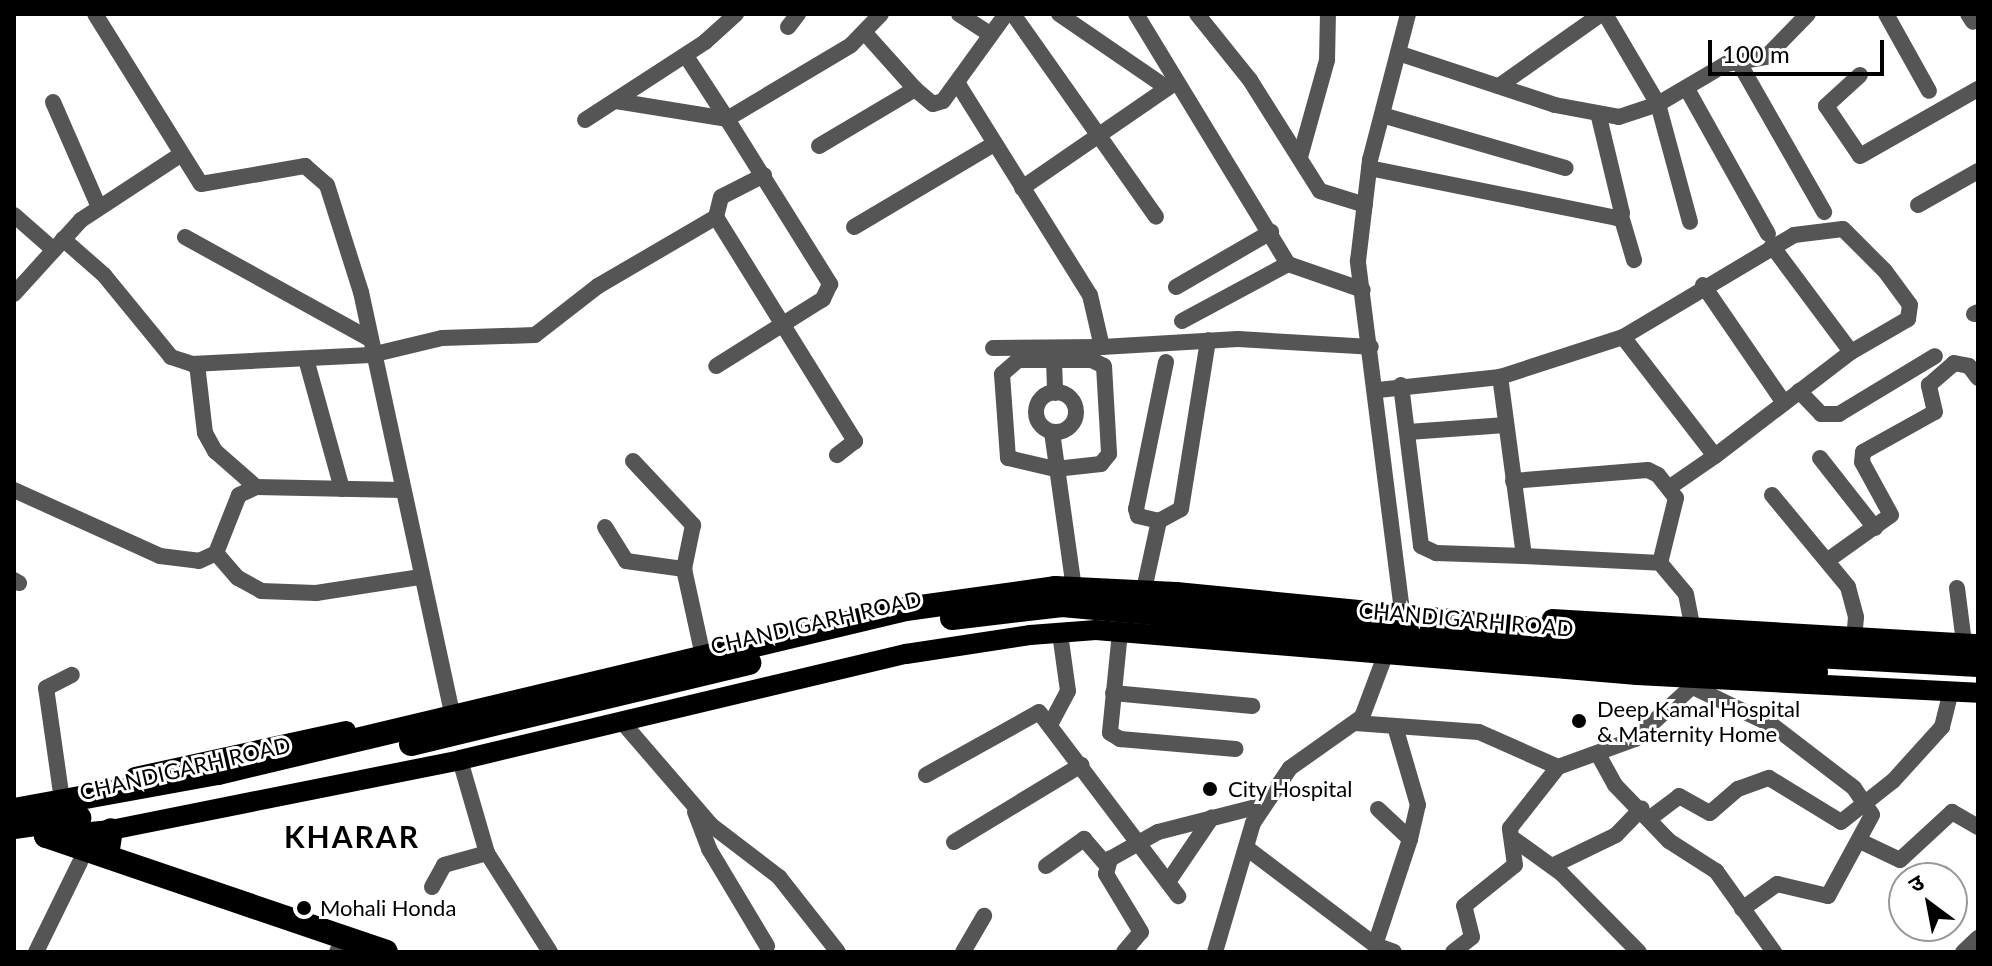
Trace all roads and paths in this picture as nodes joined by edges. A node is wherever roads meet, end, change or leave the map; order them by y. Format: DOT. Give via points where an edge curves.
graph roads {
  1 [pos="95,14"];
  2 [pos="736,14"];
  3 [pos="881,14"];
  4 [pos="959,14"];
  5 [pos="1006,14"];
  6 [pos="1013,14"];
  7 [pos="1059,14"];
  8 [pos="1136,14"];
  9 [pos="1197,14"];
  10 [pos="1328,14"];
  11 [pos="1408,14"];
  12 [pos="1808,14"];
  13 [pos="1886,14"];
  14 [pos="1607,15"];
  15 [pos="865,33"];
  16 [pos="991,35"];
  17 [pos="1398,53"];
  18 [pos="686,56"];
  19 [pos="1738,61"];
  20 [pos="1860,75"];
  21 [pos="958,84"];
  22 [pos="1171,86"];
  23 [pos="1499,86"];
  24 [pos="915,89"];
  25 [pos="1687,89"];
  26 [pos="1978,89"];
  27 [pos="1929,91"];
  28 [pos="616,101"];
  29 [pos="53,102"];
  30 [pos="1658,104"];
  31 [pos="1382,115"];
  32 [pos="1599,117"];
  33 [pos="727,119"];
  34 [pos="585,120"];
  35 [pos="1097,137"];
  36 [pos="994,144"];
  37 [pos="819,146"];
  38 [pos="180,155"];
  39 [pos="1300,157"];
  40 [pos="1369,168"];
  41 [pos="1566,168"];
  42 [pos="1978,171"];
  43 [pos="764,175"];
  44 [pos="1022,188"];
  45 [pos="98,205"];
  46 [pos="1365,205"];
  47 [pos="1918,205"];
  48 [pos="1824,212"];
  49 [pos="14,215"];
  50 [pos="1621,216"];
  51 [pos="716,217"];
  52 [pos="1156,217"];
  53 [pos="1690,222"];
  54 [pos="854,227"];
  55 [pos="1271,232"];
  56 [pos="185,237"];
  57 [pos="1770,240"];
  58 [pos="58,244"];
  59 [pos="1634,260"];
  60 [pos="1288,264"];
  61 [pos="1703,285"];
  62 [pos="1176,287"];
  63 [pos="1363,290"];
  64 [pos="14,294"];
  65 [pos="1182,321"];
  66 [pos="783,325"];
  67 [pos="1623,337"];
  68 [pos="1208,340"];
  69 [pos="369,347"];
  70 [pos="1102,347"];
  71 [pos="1371,347"];
  72 [pos="993,348"];
  73 [pos="1851,352"];
  74 [pos="1935,356"];
  75 [pos="306,359"];
  76 [pos="1054,360"];
  77 [pos="1166,362"];
  78 [pos="197,364"];
  79 [pos="716,366"];
  80 [pos="1500,377"];
  81 [pos="1978,378"];
  82 [pos="1401,385"];
  83 [pos="1378,390"];
  84 [pos="1799,391"];
  85 [pos="1055,393"];
  86 [pos="1784,403"];
  87 [pos="1506,425"];
  88 [pos="1052,432"];
  89 [pos="1408,432"];
  90 [pos="837,455"];
  91 [pos="1715,456"];
  92 [pos="1820,458"];
  93 [pos="633,461"];
  94 [pos="1055,469"];
  95 [pos="1513,481"];
  96 [pos="256,487"];
  97 [pos="1670,487"];
  98 [pos="342,489"];
  99 [pos="14,490"];
  100 [pos="401,490"];
  101 [pos="1772,495"];
  102 [pos="1159,521"];
  103 [pos="605,527"];
  104 [pos="1875,528"];
  105 [pos="216,553"];
  106 [pos="1524,556"];
  107 [pos="1828,560"];
  108 [pos="1660,563"];
  109 [pos="684,569"];
  110 [pos="421,577"];
  111 [pos="1073,582"];
  112 [pos="1145,585"];
  113 [pos="1957,588"];
  114 [pos="1402,608"];
  115 [pos="1693,630"];
  116 [pos="1120,632"];
  117 [pos="1060,633"];
  118 [pos="1854,638"];
  119 [pos="1971,644"];
  120 [pos="701,647"];
  121 [pos="1385,654"];
  122 [pos="1978,665"];
  123 [pos="612,668"];
  124 [pos="72,675"];
  125 [pos="1978,681"];
  126 [pos="1697,683"];
  127 [pos="1951,692"];
  128 [pos="1113,693"];
  129 [pos="1978,693"];
  130 [pos="1252,706"];
  131 [pos="451,707"];
  132 [pos="623,723"];
  133 [pos="1051,723"];
  134 [pos="1355,723"];
  135 [pos="1396,730"];
  136 [pos="1236,749"];
  137 [pos="1599,756"];
  138 [pos="460,760"];
  139 [pos="1081,765"];
  140 [pos="1558,767"];
  141 [pos="926,775"];
  142 [pos="61,793"];
  143 [pos="20,799"];
  144 [pos="1866,804"];
  145 [pos="1263,805"];
  146 [pos="693,807"];
  147 [pos="1378,809"];
  148 [pos="1646,814"];
  149 [pos="1212,817"];
  150 [pos="1978,827"];
  151 [pos="111,830"];
  152 [pos="1508,833"];
  153 [pos="21,836"];
  154 [pos="1410,839"];
  155 [pos="1139,840"];
  156 [pos="954,842"];
  157 [pos="1862,842"];
  158 [pos="1248,849"];
  159 [pos="487,853"];
  160 [pos="107,855"];
  161 [pos="80,862"];
  162 [pos="1106,864"];
  163 [pos="1046,866"];
  164 [pos="1552,866"];
  165 [pos="432,887"];
  166 [pos="1742,909"];
  167 [pos="984,916"];
  168 [pos="1978,938"];
  169 [pos="767,946"];
  170 [pos="1368,946"];
  171 [pos="1474,946"];
  172 [pos="340,951"];
  173 [pos="965,951"];
  174 [pos="36,952"];
  175 [pos="386,952"];
  176 [pos="550,952"];
  177 [pos="838,952"];
  178 [pos="1124,952"];
  179 [pos="1215,952"];
  180 [pos="1394,952"];
  181 [pos="1453,952"];
  182 [pos="1639,952"];
  183 [pos="1774,952"];
  184 [pos="1963,952"];
  1 -- 38 [label="street"];
  2 -- 18 [label="street"];
  3 -- 15 [label="street"];
  4 -- 16 [label="street"];
  5 -- 16 [label="street"];
  6 -- 35 [label="street"];
  7 -- 22 [label="street"];
  8 -- 22 [label="street"];
  9 -- 39 [label="street"];
  10 -- 39 [label="street" via="1327,60"];
  11 -- 17 [label="street"];
  12 -- 19 [label="street" via="1766,57"];
  13 -- 27 [label="street"];
  14 -- 23 [label="street"];
  14 -- 30 [label="street"];
  15 -- 24 [label="street"];
  15 -- 33 [label="street"];
  16 -- 21 [label="street"];
  17 -- 23 [label="street"];
  17 -- 31 [label="street"];
  18 -- 28 [label="street"];
  18 -- 33 [label="street"];
  19 -- 25 [label="street"];
  19 -- 48 [label="street"];
  20 -- 26 [label="street" via="1826,106 1860,156"];
  21 -- 24 [label="street" via="938,105"];
  21 -- 36 [label="street"];
  22 -- 35 [label="street"];
  22 -- 55 [label="street"];
  23 -- 32 [label="street"];
  24 -- 37 [label="street"];
  25 -- 30 [label="street"];
  25 -- 57 [label="street"];
  28 -- 33 [label="street"];
  28 -- 34 [label="street"];
  29 -- 45 [label="street"];
  30 -- 32 [label="street"];
  30 -- 53 [label="street"];
  31 -- 40 [label="street"];
  31 -- 41 [label="street"];
  32 -- 50 [label="street"];
  33 -- 43 [label="street"];
  35 -- 44 [label="street"];
  35 -- 52 [label="street"];
  36 -- 44 [label="street"];
  36 -- 54 [label="street"];
  38 -- 45 [label="street"];
  38 -- 69 [label="street" via="201,184 292,166 317,171 361,292"];
  39 -- 46 [label="street" via="1325,195"];
  40 -- 46 [label="street"];
  40 -- 50 [label="street" via="1563,212"];
  42 -- 47 [label="street"];
  43 -- 51 [label="street" via="721,197"];
  43 -- 66 [label="street" via="831,288"];
  44 -- 70 [label="street" via="1090,295"];
  45 -- 58 [label="street"];
  46 -- 63 [label="street" via="1358,261"];
  49 -- 58 [label="street"];
  50 -- 59 [label="street"];
  51 -- 66 [label="street"];
  51 -- 69 [label="street" via="641,258 535,335"];
  55 -- 60 [label="street"];
  55 -- 62 [label="street"];
  56 -- 69 [label="street"];
  57 -- 61 [label="street"];
  57 -- 73 [label="street"];
  57 -- 73 [label="street" via="1843,229 1885,271 1912,313"];
  58 -- 64 [label="street"];
  58 -- 78 [label="street" via="104,275 171,357"];
  60 -- 63 [label="street"];
  60 -- 65 [label="street"];
  61 -- 67 [label="street"];
  61 -- 86 [label="street"];
  63 -- 71 [label="street"];
  66 -- 79 [label="street"];
  66 -- 90 [label="street" via="855,441"];
  67 -- 80 [label="street"];
  67 -- 91 [label="street"];
  68 -- 70 [label="street"];
  68 -- 71 [label="street"];
  68 -- 102 [label="street" via="1181,509"];
  69 -- 75 [label="street"];
  69 -- 100 [label="street"];
  70 -- 72 [label="street"];
  71 -- 83 [label="street"];
  73 -- 84 [label="street"];
  74 -- 84 [label="street" via="1839,414 1821,414"];
  75 -- 78 [label="street"];
  75 -- 98 [label="street"];
  76 -- 85 [label="street"];
  76 -- 94 [label="street" via="1018,360 1002,374 1003,452 1020,464"];
  76 -- 94 [label="street" via="1092,360 1108,371 1109,447 1101,464"];
  77 -- 102 [label="street" via="1136,509 1138,516"];
  78 -- 96 [label="street" via="205,433 215,451"];
  80 -- 82 [label="street"];
  80 -- 87 [label="street"];
  81 -- 104 [label="street" via="1969,366 1954,363 1929,385 1935,412 1863,452 1862,462 1890,510"];
  82 -- 83 [label="street"];
  82 -- 89 [label="street"];
  83 -- 114 [label="street"];
  84 -- 86 [label="street"];
  85 -- 88 [label="street" via="1042,399 1037,410 1040,423"];
  85 -- 88 [label="street" via="1071,398 1076,416 1069,428"];
  86 -- 91 [label="street"];
  87 -- 89 [label="street"];
  87 -- 95 [label="street"];
  88 -- 94 [label="street"];
  89 -- 106 [label="street" via="1418,536 1427,552"];
  91 -- 97 [label="street"];
  92 -- 104 [label="street"];
  93 -- 109 [label="street" via="693,525"];
  94 -- 111 [label="street"];
  95 -- 97 [label="street" via="1648,470"];
  95 -- 106 [label="street"];
  96 -- 98 [label="street"];
  96 -- 105 [label="street" via="239,495"];
  97 -- 108 [label="street" via="1676,498 1672,530"];
  98 -- 100 [label="street"];
  99 -- 105 [label="street" via="160,556 199,561"];
  100 -- 110 [label="street"];
  101 -- 107 [label="street"];
  102 -- 112 [label="street"];
  103 -- 109 [label="street" via="626,561"];
  104 -- 107 [label="street"];
  105 -- 110 [label="street" via="238,578 261,591 316,593"];
  106 -- 108 [label="street"];
  107 -- 118 [label="street" via="1848,587 1856,617"];
  108 -- 115 [label="street" via="1686,594"];
  109 -- 120 [label="street"];
  110 -- 131 [label="street"];
  111 -- 112 [label="main road"];
  111 -- 120 [label="main road" via="1019,582 886,605"];
  112 -- 114 [label="main road"];
  113 -- 119 [label="street"];
  114 -- 115 [label="main road"];
  114 -- 121 [label="street"];
  115 -- 118 [label="main road"];
  116 -- 117 [label="main road"];
  116 -- 121 [label="main road"];
  116 -- 128 [label="street"];
  117 -- 132 [label="main road" via="906,654"];
  117 -- 133 [label="street" via="1068,691"];
  118 -- 119 [label="main road"];
  120 -- 123 [label="main road"];
  121 -- 126 [label="main road"];
  121 -- 134 [label="street" via="1369,705"];
  122 -- 143 [label="highway" via="1798,655 1176,594 1055,588 906,609 218,773"];
  123 -- 131 [label="main road"];
  123 -- 132 [label="main road"];
  124 -- 142 [label="street" via="46,688"];
  125 -- 153 [label="highway, CHANDIGARH ROAD" via="1696,665 1062,605 901,624 597,702"];
  126 -- 127 [label="main road"];
  126 -- 137 [label="street" via="1635,739"];
  126 -- 144 [label="street" via="1772,725"];
  127 -- 129 [label="main road"];
  127 -- 144 [label="street" via="1942,727"];
  128 -- 130 [label="street"];
  128 -- 136 [label="street" via="1109,727 1120,739"];
  131 -- 142 [label="main road"];
  132 -- 138 [label="main road"];
  132 -- 146 [label="street"];
  133 -- 139 [label="street"];
  133 -- 141 [label="street" via="1033,713"];
  134 -- 135 [label="street"];
  134 -- 145 [label="street" via="1303,756"];
  135 -- 140 [label="street" via="1479,732"];
  135 -- 154 [label="street" via="1418,805"];
  137 -- 140 [label="street"];
  137 -- 148 [label="street" via="1615,785"];
  138 -- 151 [label="main road"];
  138 -- 159 [label="street"];
  139 -- 155 [label="street"];
  139 -- 156 [label="street"];
  140 -- 152 [label="street"];
  142 -- 143 [label="highway"];
  143 -- 153 [label="highway"];
  144 -- 148 [label="street" via="1841,822 1769,778 1738,789 1710,813 1679,796"];
  144 -- 157 [label="street" via="1872,815"];
  145 -- 149 [label="street"];
  145 -- 158 [label="street"];
  146 -- 169 [label="street" via="709,849"];
  146 -- 177 [label="street" via="773,871"];
  147 -- 154 [label="street"];
  148 -- 164 [label="street"];
  148 -- 166 [label="street" via="1669,841 1716,871"];
  149 -- 155 [label="street"];
  149 -- 155 [label="street" via="1173,889"];
  150 -- 157 [label="street" via="1952,812 1900,860"];
  151 -- 153 [label="main road"];
  151 -- 160 [label="highway"];
  152 -- 164 [label="street" via="1537,861"];
  152 -- 171 [label="street" via="1517,861 1464,906"];
  153 -- 160 [label="highway"];
  153 -- 161 [label="highway"];
  154 -- 170 [label="street"];
  155 -- 162 [label="street"];
  157 -- 166 [label="street" via="1828,896 1777,884"];
  158 -- 170 [label="street"];
  158 -- 179 [label="street"];
  159 -- 165 [label="street" via="444,865"];
  159 -- 176 [label="street"];
  160 -- 175 [label="highway"];
  161 -- 172 [label="highway"];
  161 -- 174 [label="street"];
  162 -- 163 [label="street" via="1084,839"];
  162 -- 178 [label="street" via="1108,878 1141,932"];
  164 -- 182 [label="street"];
  166 -- 183 [label="street"];
  167 -- 173 [label="street"];
  168 -- 184 [label="street"];
  170 -- 180 [label="street"];
  171 -- 181 [label="street"];
}
